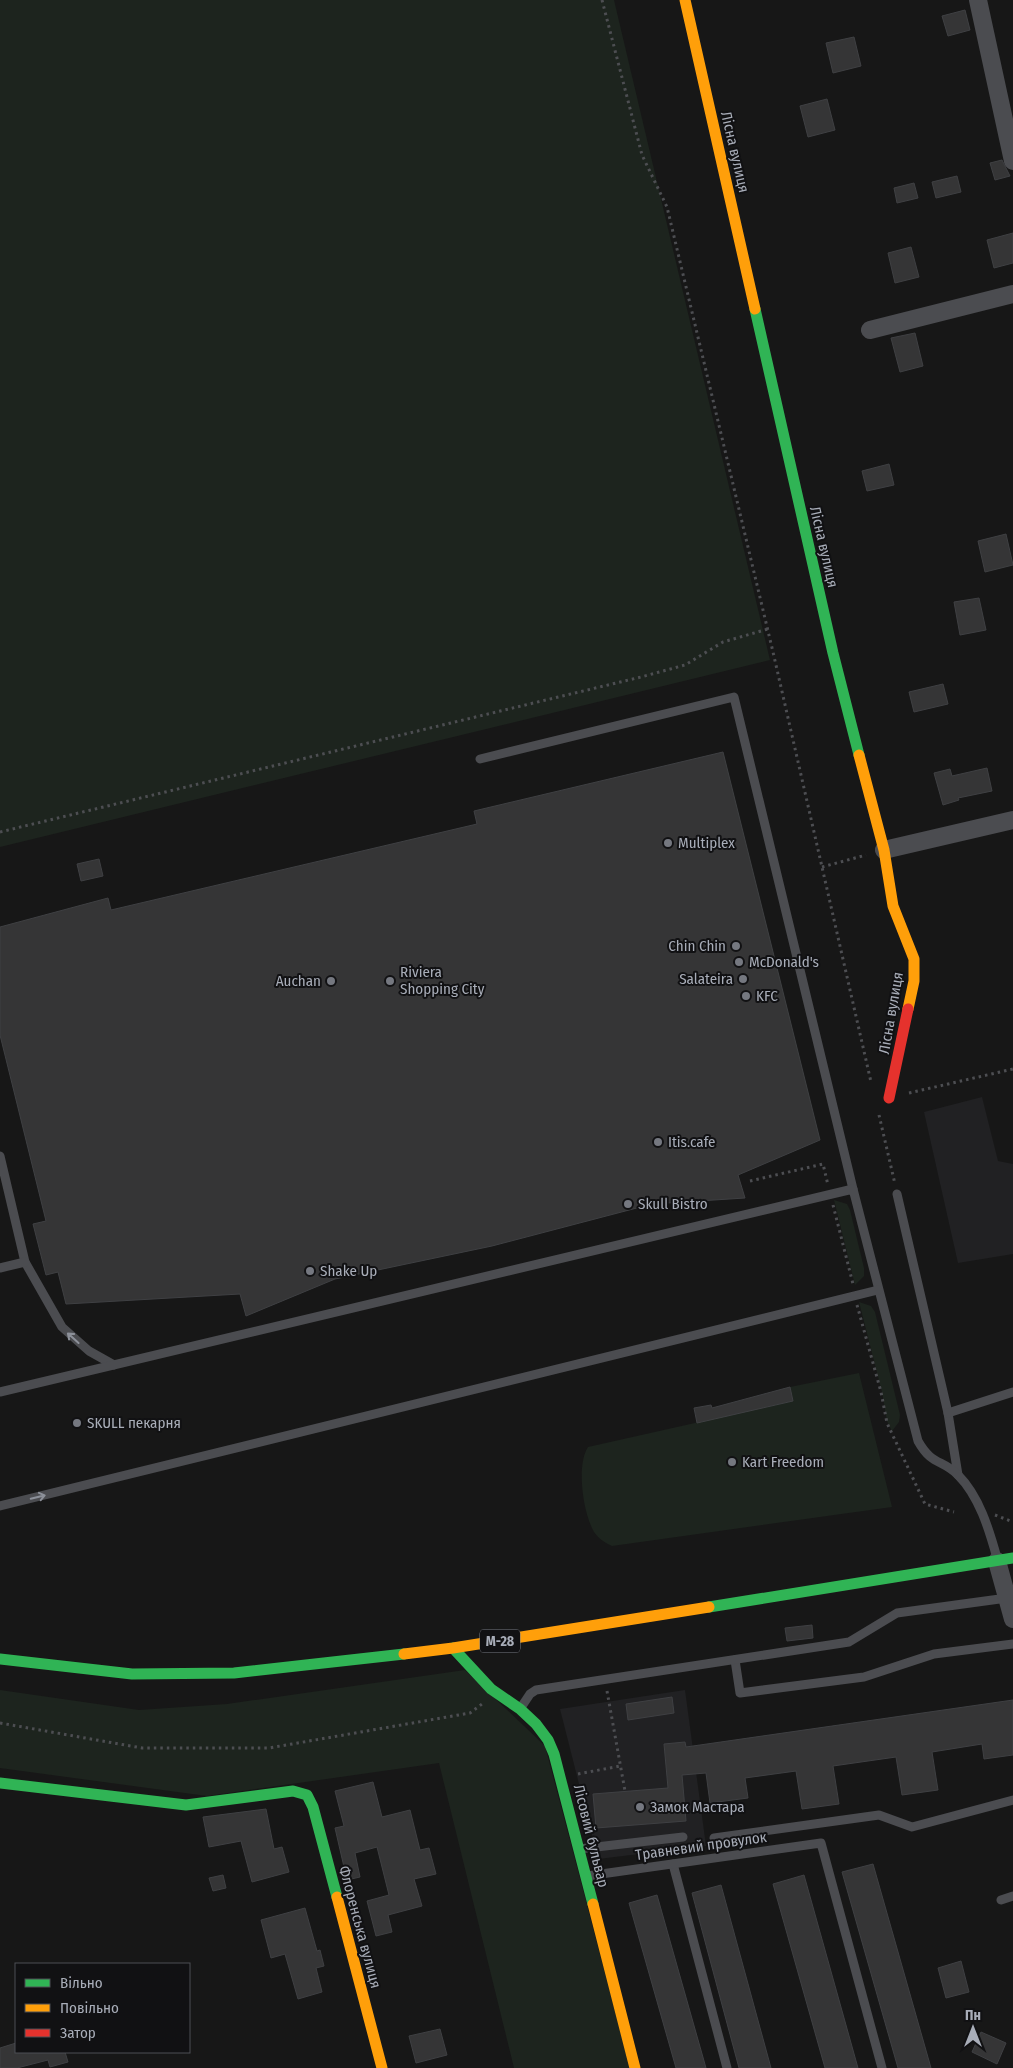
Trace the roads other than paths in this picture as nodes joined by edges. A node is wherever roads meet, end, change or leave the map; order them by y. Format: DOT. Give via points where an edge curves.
graph roads {
  1 [pos="685,0"];
  2 [pos="978,0"];
  3 [pos="1013,161"];
  4 [pos="1013,294"];
  5 [pos="870,330"];
  6 [pos="480,759"];
  7 [pos="1013,820"];
  8 [pos="884,850"];
  9 [pos="889,1098"];
  10 [pos="0,1156"];
  11 [pos="853,1189"];
  12 [pos="897,1194"];
  13 [pos="25,1262"];
  14 [pos="0,1268"];
  15 [pos="878,1290"];
  16 [pos="114,1365"];
  17 [pos="0,1392"];
  18 [pos="1013,1392"];
  19 [pos="948,1413"];
  20 [pos="958,1475"];
  21 [pos="0,1506"];
  22 [pos="1005,1559"];
  23 [pos="1011,1611"];
  24 [pos="1013,1644"];
  25 [pos="453,1648"];
  26 [pos="0,1659"];
  27 [pos="735,1660"];
  28 [pos="520,1709"];
  29 [pos="0,1783"];
  30 [pos="1013,1800"];
  31 [pos="683,1837"];
  32 [pos="714,1838"];
  33 [pos="578,1849"];
  34 [pos="673,1864"];
  35 [pos="585,1876"];
  36 [pos="1013,1896"];
  37 [pos="1002,1900"];
  38 [pos="382,2068"];
  39 [pos="635,2068"];
  40 [pos="727,2068"];
  41 [pos="882,2068"];
  1 -- 8 [label="main road, Лісна вулиця" via="833,653"];
  2 -- 3 [label="street"];
  4 -- 5 [label="street"];
  6 -- 11 [label="lane" via="734,697"];
  7 -- 8 [label="street"];
  8 -- 9 [label="main road, Лісна вулиця" via="893,906 914,959 906,1023"];
  10 -- 13 [label="lane"];
  11 -- 15 [label="lane"];
  11 -- 16 [label="lane"];
  12 -- 19 [label="lane"];
  13 -- 14 [label="lane"];
  16 -- 13 [label="lane, one-way" via="89,1351 66,1332"];
  15 -- 20 [label="lane" via="918,1441 932,1460"];
  21 -- 15 [label="lane, one-way"];
  16 -- 17 [label="lane"];
  18 -- 19 [label="lane"];
  19 -- 20 [label="lane"];
  20 -- 22 [label="lane" via="979,1506"];
  22 -- 23 [label="street"];
  22 -- 25 [label="main road, М-28"];
  23 -- 27 [label="lane" via="897,1613 849,1642"];
  24 -- 27 [label="lane" via="934,1654 864,1676 740,1693"];
  25 -- 26 [label="main road, М-28" via="234,1673 183,1675 132,1674"];
  25 -- 28 [label="main road, Лісовий бульвар" via="491,1689"];
  27 -- 28 [label="lane" via="536,1690"];
  28 -- 33 [label="main road, Лісовий бульвар" via="548,1740 561,1776"];
  29 -- 38 [label="main road, Флоренська вулиця" via="186,1805 293,1791 308,1795"];
  30 -- 32 [label="lane" via="912,1828 879,1816"];
  31 -- 33 [label="lane"];
  33 -- 35 [label="main road, Лісовий бульвар"];
  34 -- 35 [label="lane, Травневий провулок"];
  34 -- 40 [label="lane"];
  34 -- 41 [label="lane, Травневий провулок" via="821,1843"];
  35 -- 39 [label="main road, Лісовий бульвар"];
  36 -- 37 [label="lane"];
}
